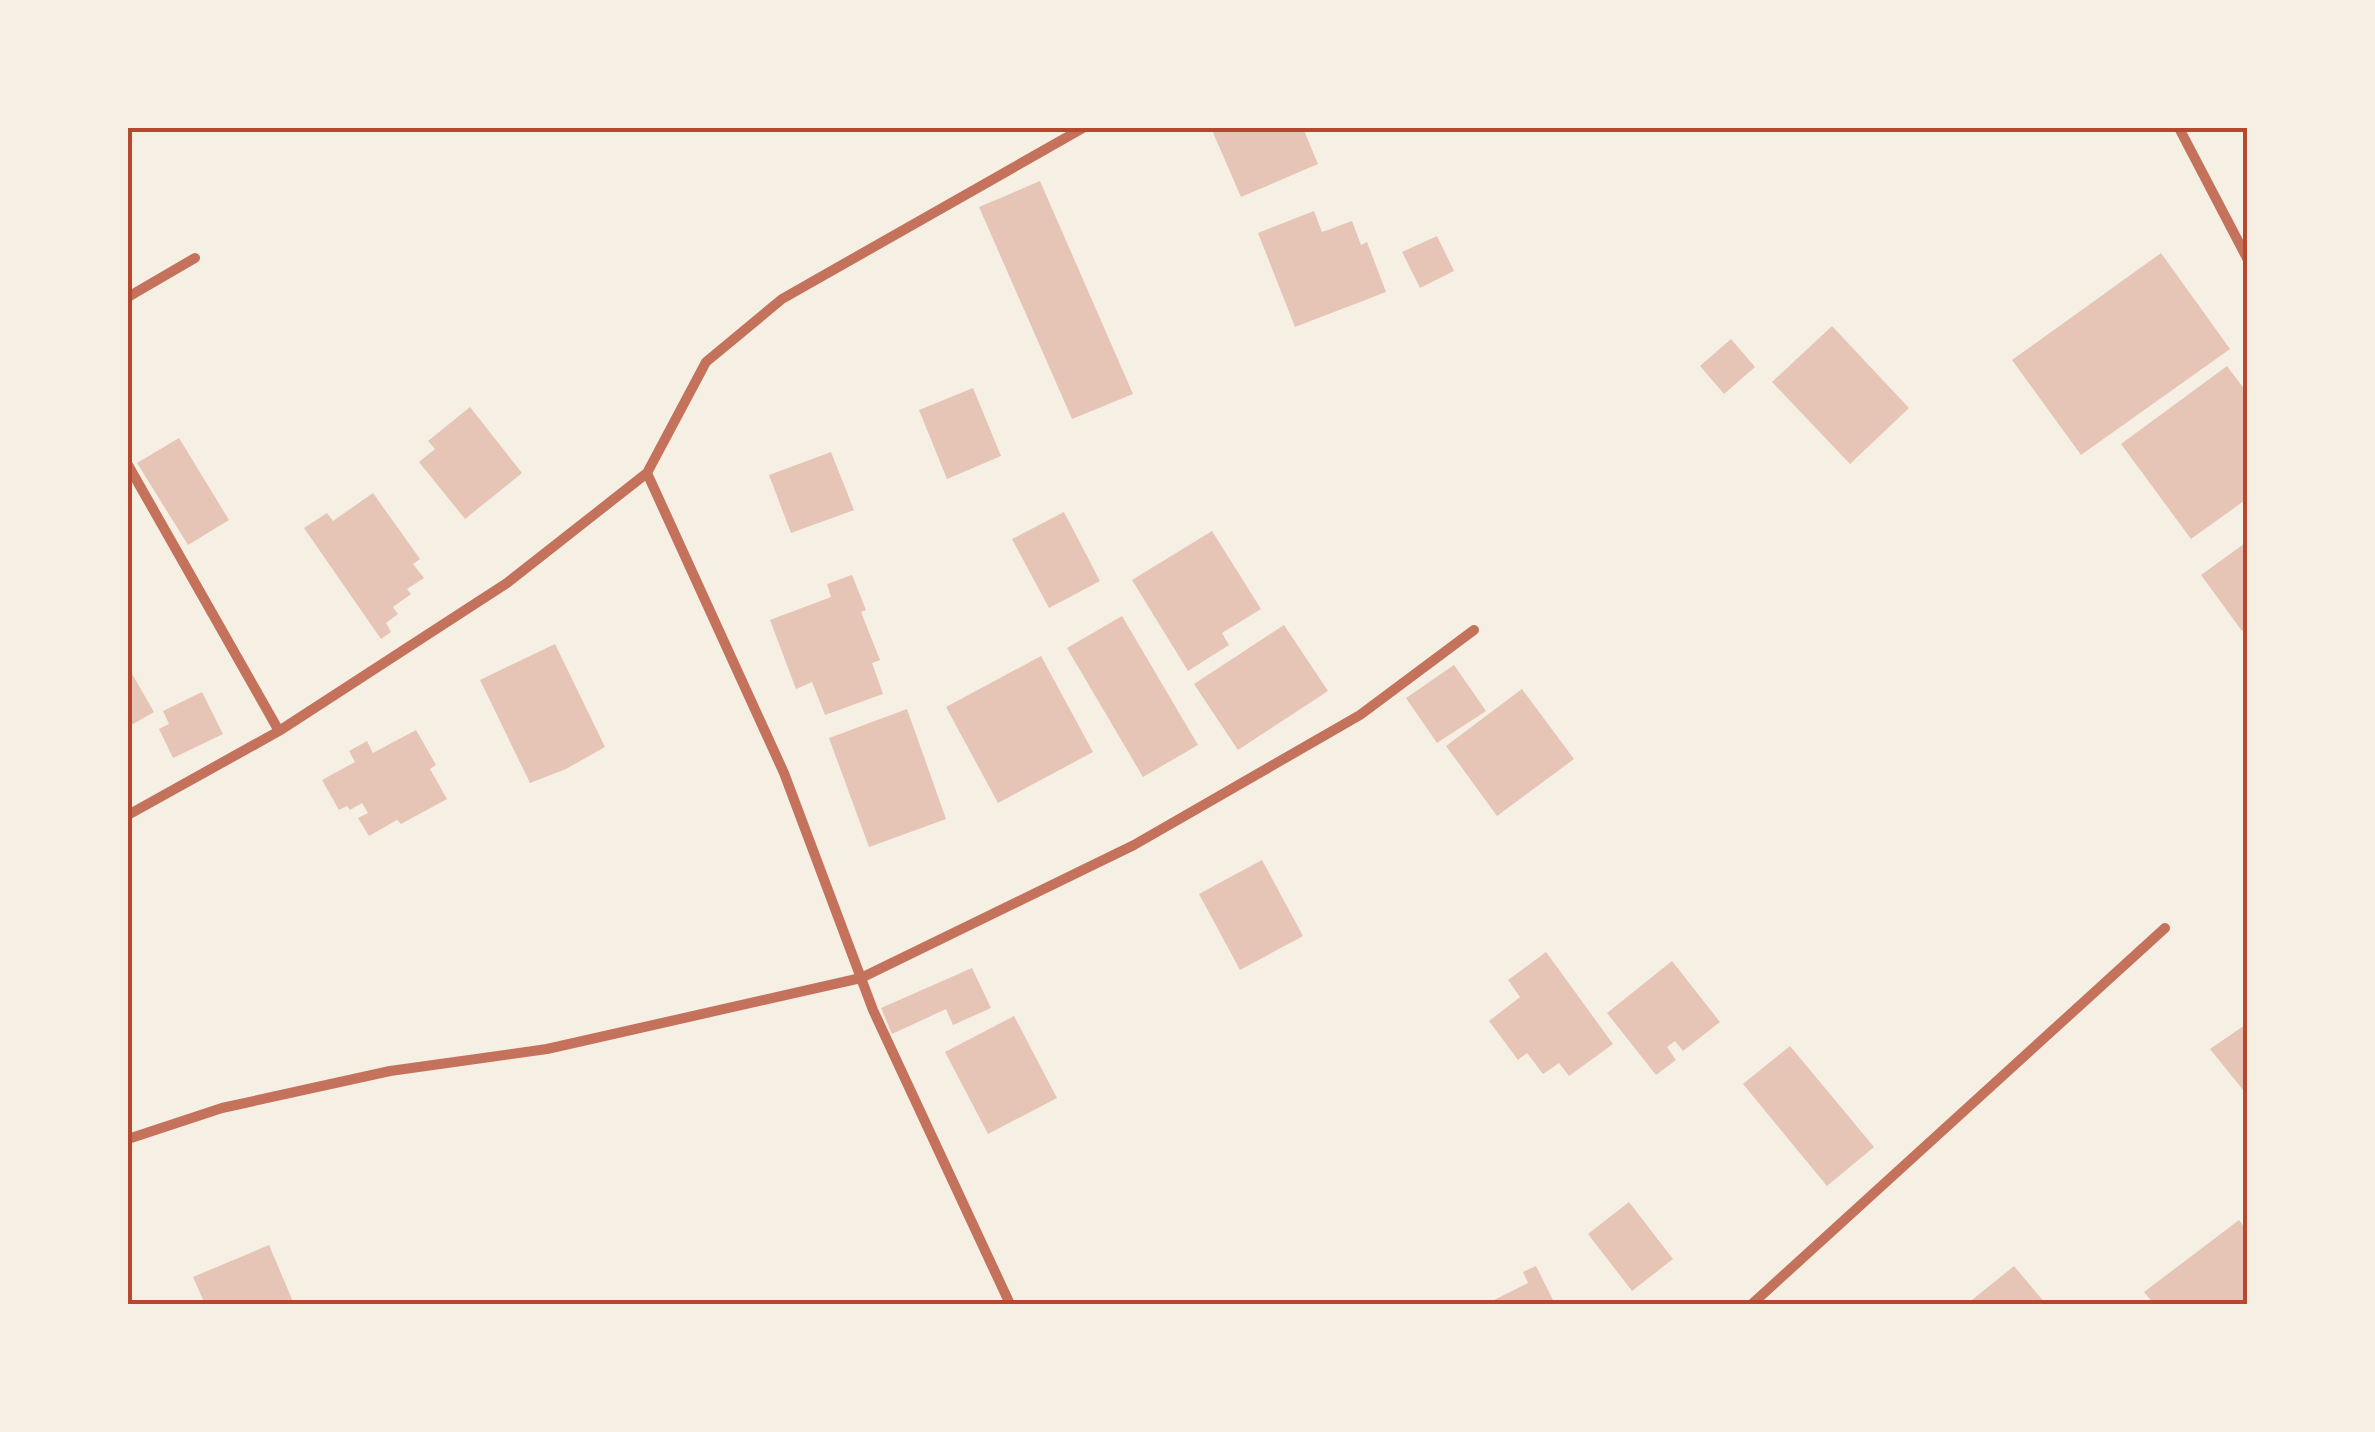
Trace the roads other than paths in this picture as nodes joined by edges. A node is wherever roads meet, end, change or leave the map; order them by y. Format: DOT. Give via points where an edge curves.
graph roads {
  1 [pos="1083,128"];
  2 [pos="2178,128"];
  3 [pos="195,258"];
  4 [pos="2248,260"];
  5 [pos="128,297"];
  6 [pos="128,465"];
  7 [pos="647,473"];
  8 [pos="1474,630"];
  9 [pos="280,731"];
  10 [pos="128,815"];
  11 [pos="2165,928"];
  12 [pos="861,978"];
  13 [pos="128,1139"];
  14 [pos="1010,1304"];
  15 [pos="1752,1304"];
  1 -- 7 [label="street" via="782,299 706,362"];
  2 -- 4 [label="street"];
  3 -- 5 [label="street"];
  6 -- 9 [label="street"];
  7 -- 9 [label="street" via="507,583"];
  7 -- 12 [label="street" via="784,773"];
  8 -- 12 [label="street" via="1360,715 1134,846"];
  9 -- 10 [label="street"];
  11 -- 15 [label="street"];
  12 -- 13 [label="street" via="547,1049 390,1070 222,1108"];
  12 -- 14 [label="street"];
}
